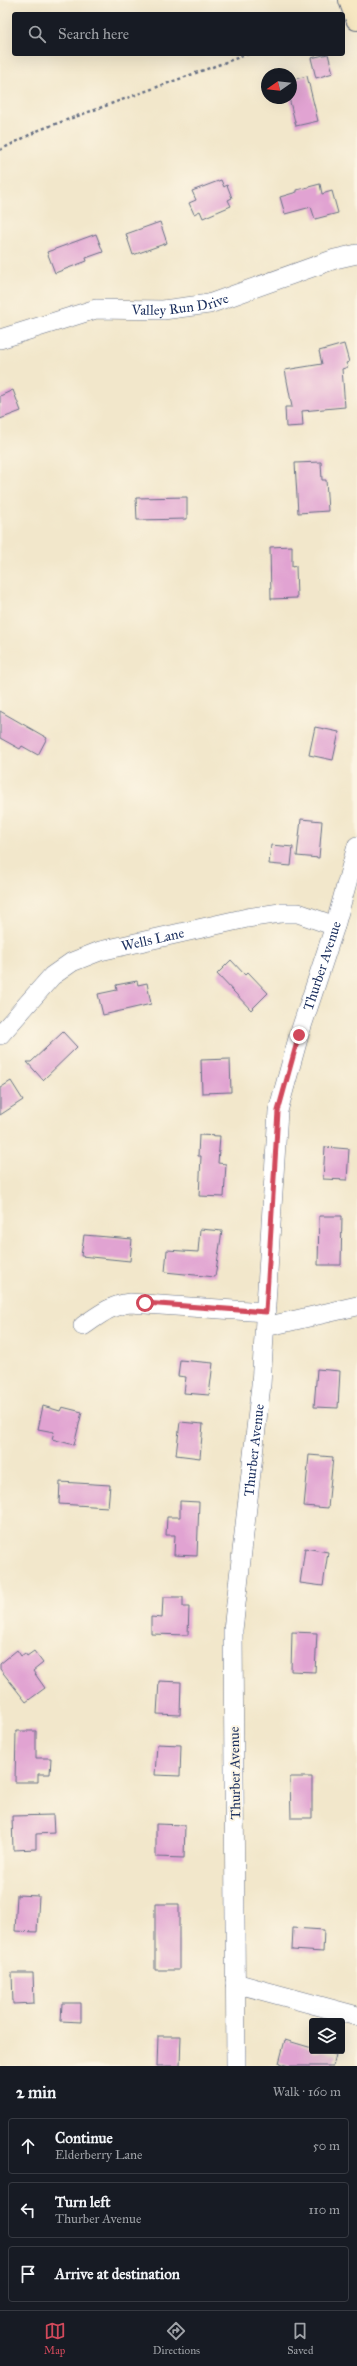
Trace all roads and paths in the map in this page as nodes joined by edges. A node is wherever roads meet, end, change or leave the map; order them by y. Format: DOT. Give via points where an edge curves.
graph roads {
  1 [pos="350,0"];
  2 [pos="357,19"];
  3 [pos="242,56"];
  4 [pos="0,150"];
  5 [pos="357,254"];
  6 [pos="0,339"];
  7 [pos="357,846"];
  8 [pos="335,926"];
  9 [pos="0,1035"];
  10 [pos="357,1306"];
  11 [pos="266,1319"];
  12 [pos="84,1326"];
  13 [pos="235,1983"];
  14 [pos="357,2016"];
  15 [pos="236,2066"];
  1 -- 2 [label="main road"];
  3 -- 4 [label="path" via="39,130"];
  5 -- 6 [label="street, Valley Run Drive" via="335,258 209,304 163,310 96,309"];
  7 -- 8 [label="street, Thurber Avenue"];
  8 -- 9 [label="street, Wells Lane" via="298,913 280,913 100,951 72,962 52,976"];
  8 -- 11 [label="street, Thurber Avenue" via="299,1035 278,1111"];
  10 -- 11 [label="street"];
  11 -- 12 [label="street" via="130,1303 118,1304 107,1309"];
  11 -- 13 [label="street, Thurber Avenue" via="233,1630"];
  13 -- 14 [label="street"];
  13 -- 15 [label="street, Thurber Avenue"];
}
